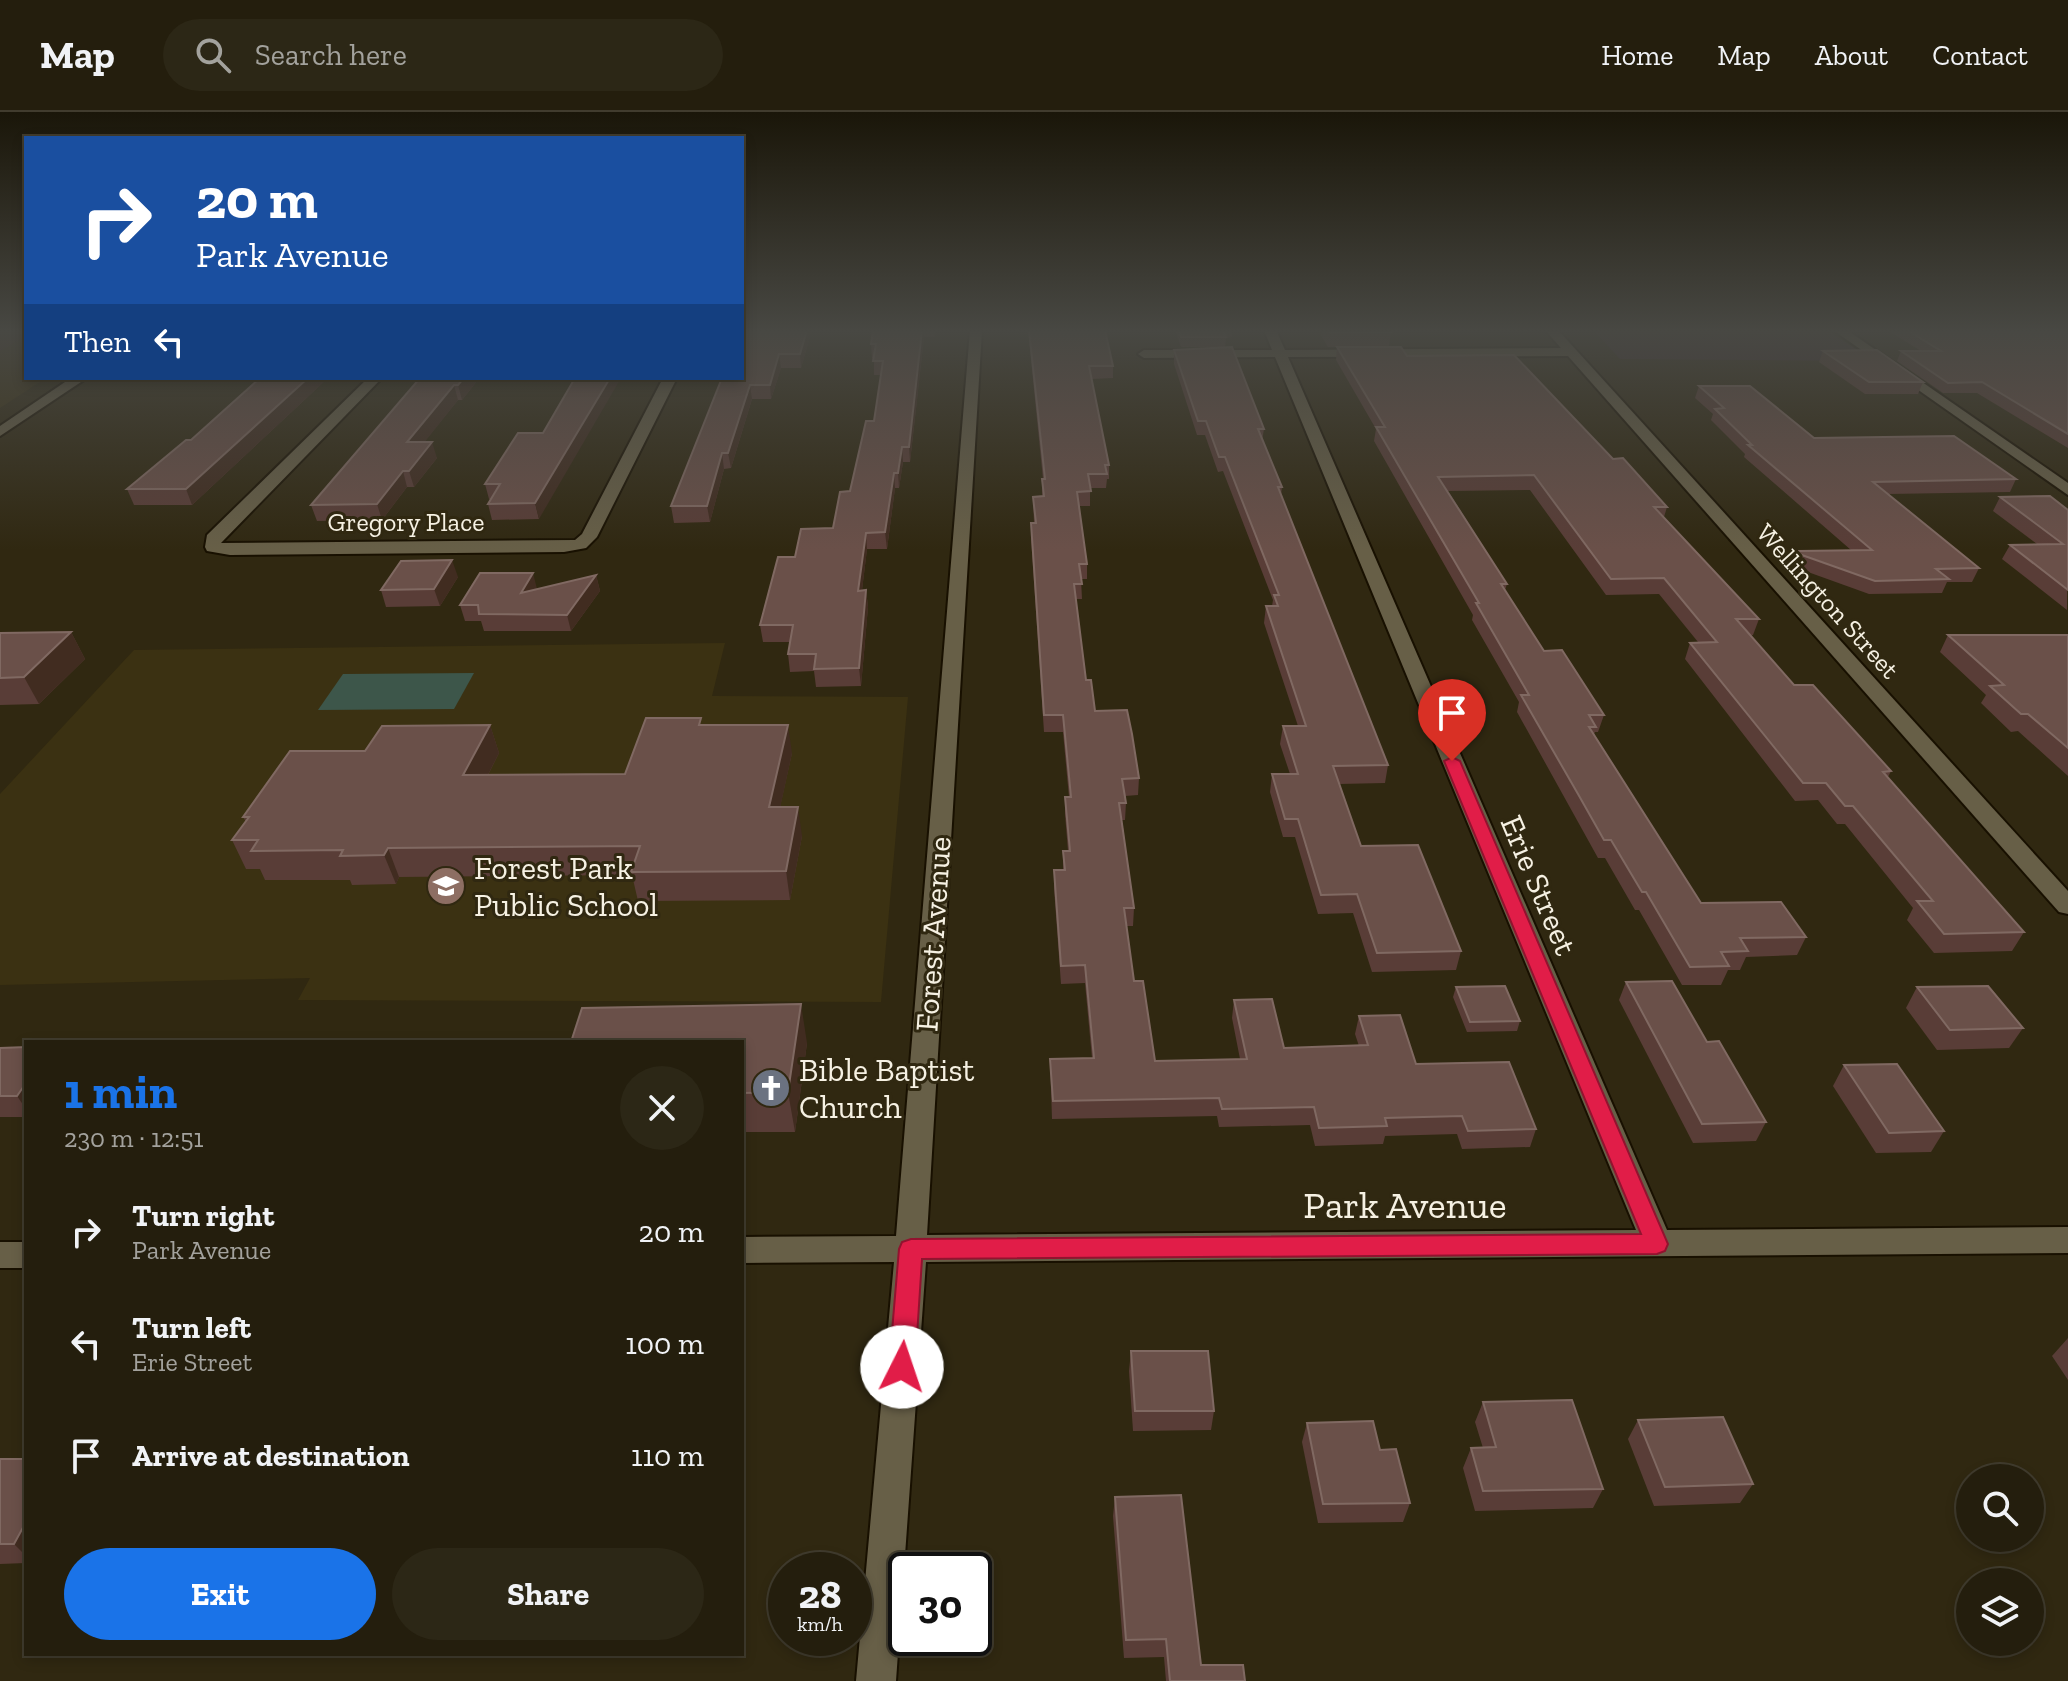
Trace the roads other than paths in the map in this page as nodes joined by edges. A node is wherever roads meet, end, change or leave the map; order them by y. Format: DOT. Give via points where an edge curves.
graph roads {
  1 [pos="43,403"];
  2 [pos="349,403"];
  3 [pos="657,403"];
  4 [pos="971,403"];
  5 [pos="1300,403"];
  6 [pos="1614,403"];
  7 [pos="1944,403"];
  8 [pos="0,432"];
  9 [pos="2068,490"];
  10 [pos="2068,906"];
  11 [pos="2068,1240"];
  12 [pos="1657,1244"];
  13 [pos="911,1249"];
  14 [pos="744,1250"];
  15 [pos="0,1255"];
  16 [pos="24,1255"];
  17 [pos="876,1681"];
  1 -- 8 [label="street"];
  2 -- 3 [label="street, Gregory Place" via="221,530 213,547 580,544 589,537"];
  4 -- 13 [label="street, Forest Avenue"];
  5 -- 12 [label="street, Erie Street"];
  6 -- 10 [label="street, Wellington Street"];
  7 -- 9 [label="street"];
  11 -- 12 [label="street, Park Avenue"];
  12 -- 13 [label="street, Park Avenue"];
  13 -- 14 [label="street, Park Avenue"];
  13 -- 17 [label="street, Forest Avenue"];
  15 -- 16 [label="street"];
}
